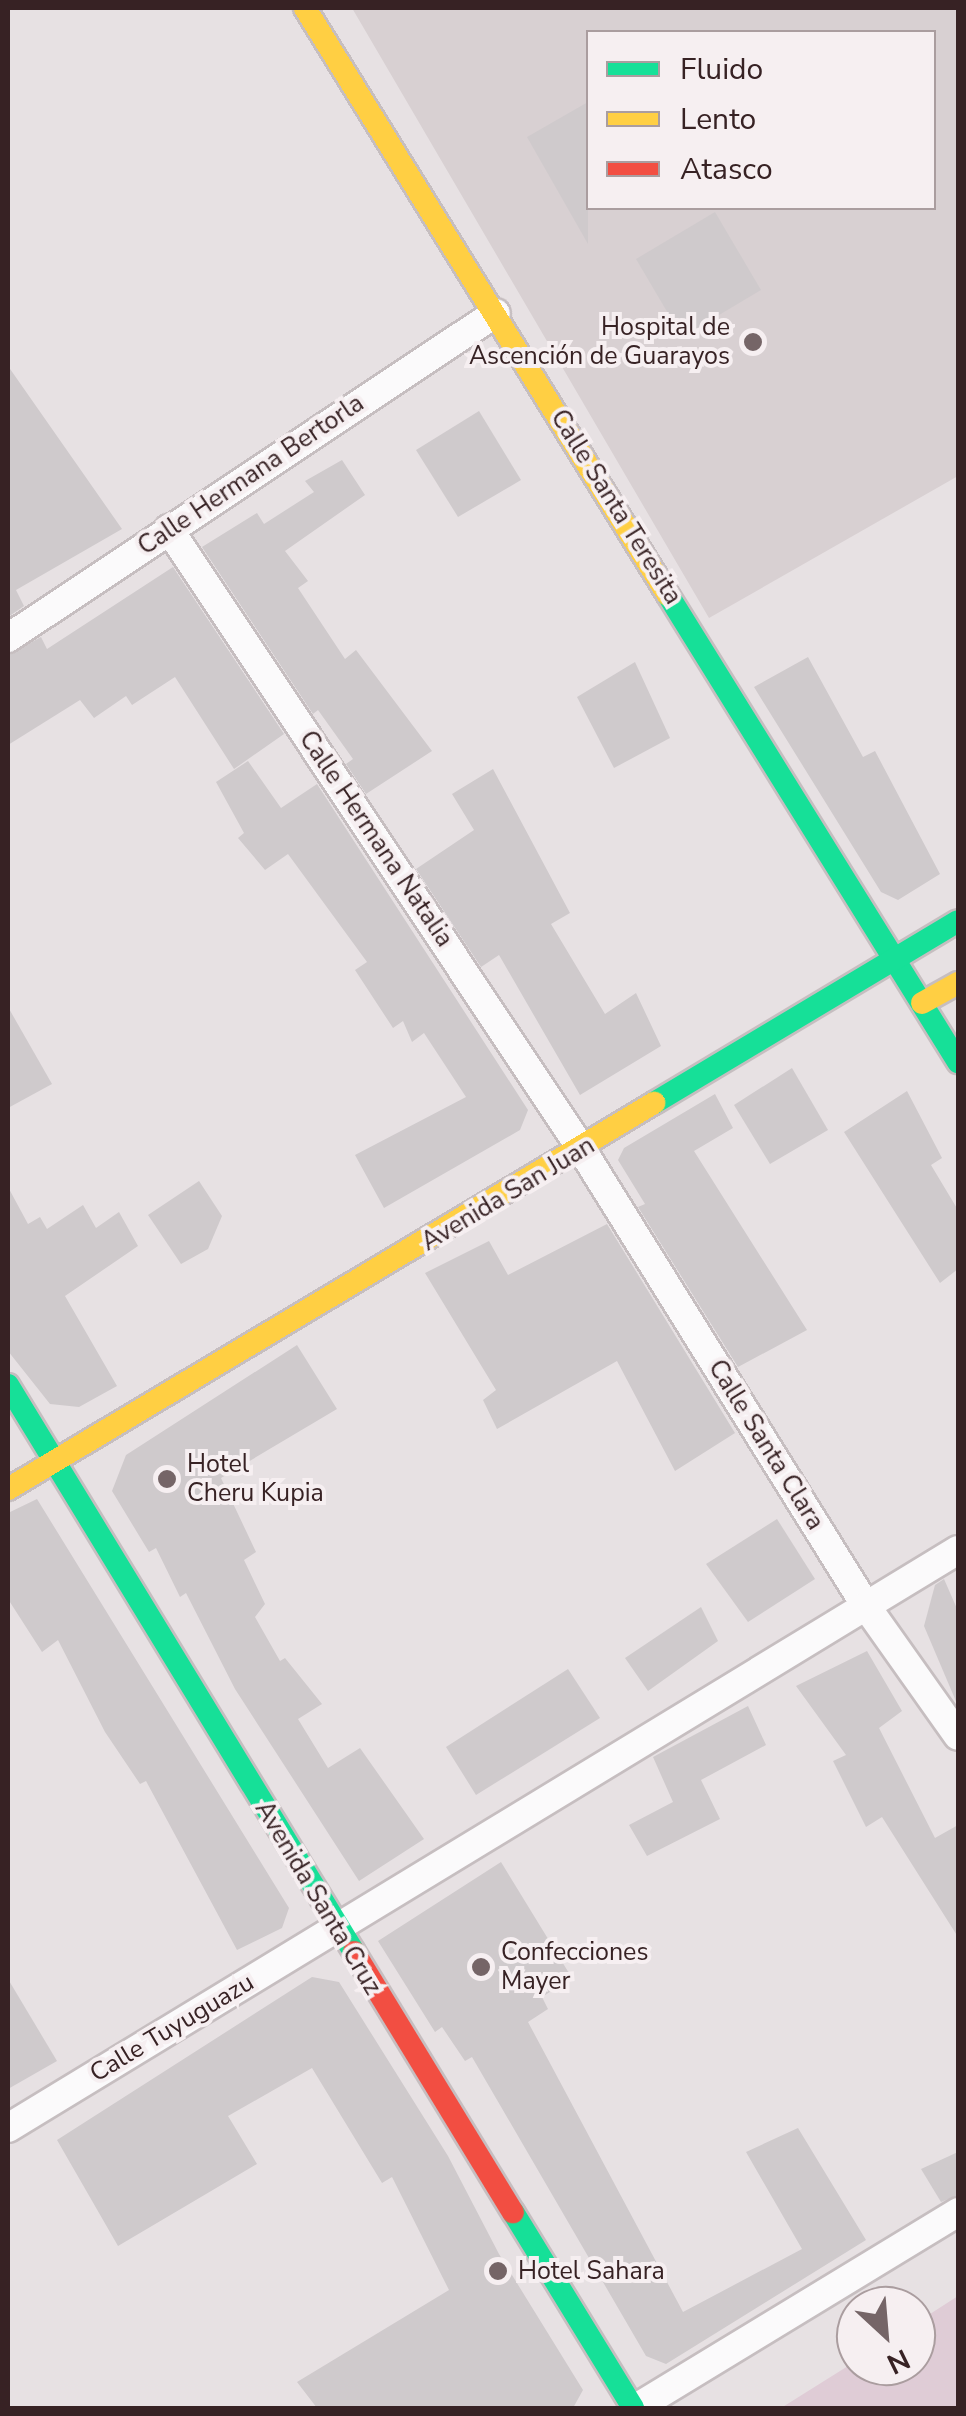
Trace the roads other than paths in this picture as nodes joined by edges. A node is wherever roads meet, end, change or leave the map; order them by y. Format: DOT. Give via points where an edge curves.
graph roads {
  1 [pos="305,8"];
  2 [pos="496,312"];
  3 [pos="169,529"];
  4 [pos="8,638"];
  5 [pos="958,920"];
  6 [pos="894,957"];
  7 [pos="958,983"];
  8 [pos="922,1003"];
  9 [pos="958,1062"];
  10 [pos="582,1150"];
  11 [pos="8,1385"];
  12 [pos="57,1465"];
  13 [pos="8,1489"];
  14 [pos="958,1550"];
  15 [pos="866,1606"];
  16 [pos="958,1736"];
  17 [pos="336,1928"];
  18 [pos="8,2128"];
  19 [pos="958,2212"];
  20 [pos="635,2408"];
  1 -- 2 [label="street, Calle Santa Teresita"];
  2 -- 3 [label="street, Calle Hermana Bertorla"];
  2 -- 6 [label="street, Calle Santa Teresita"];
  3 -- 4 [label="street, Calle Hermana Bertorla"];
  3 -- 10 [label="street, Calle Hermana Natalia"];
  5 -- 6 [label="street, Avenida San Juan"];
  6 -- 8 [label="street, Calle Santa Teresita"];
  6 -- 10 [label="street, Avenida San Juan"];
  7 -- 8 [label="street"];
  8 -- 9 [label="street, Calle Santa Teresita"];
  10 -- 12 [label="street, Avenida San Juan"];
  10 -- 15 [label="street, Calle Santa Clara"];
  11 -- 12 [label="street, Avenida Santa Cruz"];
  12 -- 13 [label="street, Avenida San Juan"];
  12 -- 17 [label="street, Avenida Santa Cruz"];
  14 -- 15 [label="street, Calle Tuyuguazu"];
  15 -- 16 [label="street, Calle Santa Clara"];
  15 -- 17 [label="street, Calle Tuyuguazu"];
  17 -- 18 [label="street, Calle Tuyuguazu"];
  17 -- 20 [label="street, Avenida Santa Cruz"];
  19 -- 20 [label="street"];
}
